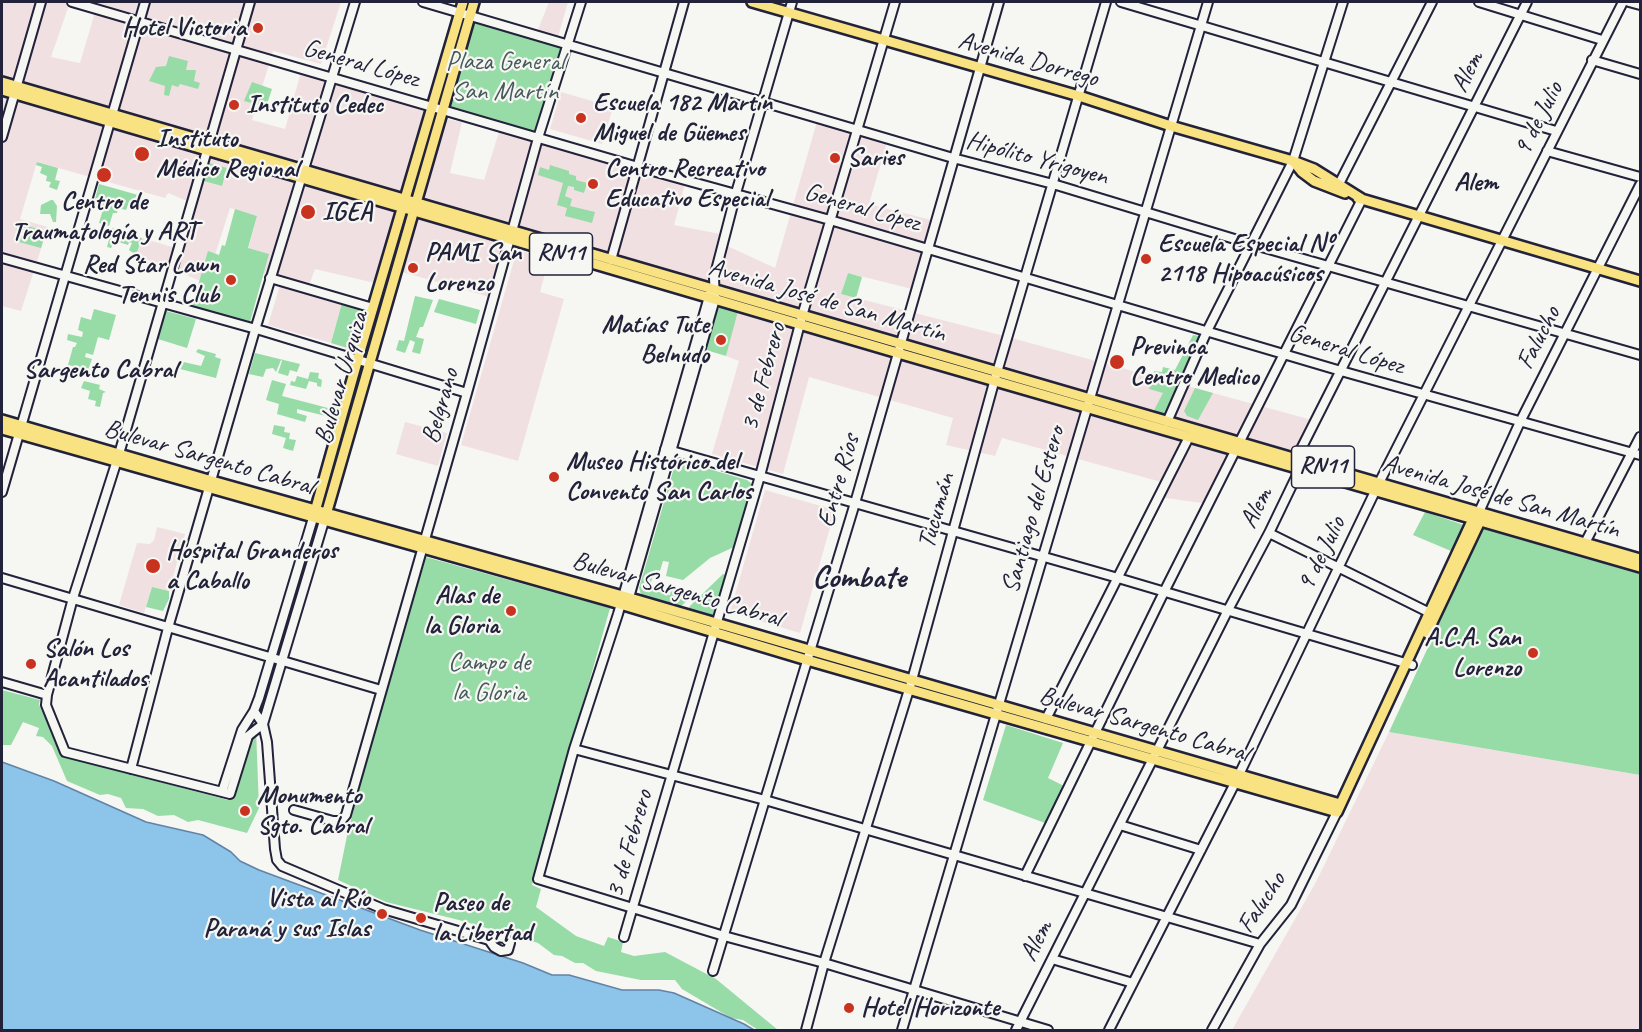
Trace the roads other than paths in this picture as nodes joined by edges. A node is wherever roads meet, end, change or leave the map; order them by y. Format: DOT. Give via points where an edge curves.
graph roads {
  1 [pos="41,2"];
  2 [pos="72,2"];
  3 [pos="145,2"];
  4 [pos="250,2"];
  5 [pos="355,2"];
  6 [pos="423,2"];
  7 [pos="463,2"];
  8 [pos="474,2"];
  9 [pos="581,2"];
  10 [pos="684,2"];
  11 [pos="752,2"];
  12 [pos="792,2"];
  13 [pos="895,2"];
  14 [pos="999,2"];
  15 [pos="1106,2"];
  16 [pos="1121,2"];
  17 [pos="1208,2"];
  18 [pos="1343,2"];
  19 [pos="1432,2"];
  20 [pos="1479,2"];
  21 [pos="1527,2"];
  22 [pos="1623,2"];
  23 [pos="1629,2"];
  24 [pos="1641,5"];
  25 [pos="788,12"];
  26 [pos="465,14"];
  27 [pos="1521,14"];
  28 [pos="140,21"];
  29 [pos="1201,24"];
  30 [pos="883,40"];
  31 [pos="1602,40"];
  32 [pos="569,44"];
  33 [pos="237,49"];
  34 [pos="1592,60"];
  35 [pos="1325,62"];
  36 [pos="980,68"];
  37 [pos="664,72"];
  38 [pos="1641,74"];
  39 [pos="331,77"];
  40 [pos="2,82"];
  41 [pos="1390,82"];
  42 [pos="2,90"];
  43 [pos="15,90"];
  44 [pos="1079,96"];
  45 [pos="763,101"];
  46 [pos="1474,107"];
  47 [pos="437,108"];
  48 [pos="112,118"];
  49 [pos="1171,126"];
  50 [pos="857,129"];
  51 [pos="1556,131"];
  52 [pos="2,137"];
  53 [pos="538,138"];
  54 [pos="208,147"];
  55 [pos="1546,151"];
  56 [pos="954,158"];
  57 [pos="1293,161"];
  58 [pos="638,167"];
  59 [pos="301,174"];
  60 [pos="1641,177"];
  61 [pos="1053,184"];
  62 [pos="1323,184"];
  63 [pos="1339,184"];
  64 [pos="1641,185"];
  65 [pos="736,193"];
  66 [pos="1362,199"];
  67 [pos="409,206"];
  68 [pos="1145,211"];
  69 [pos="1419,216"];
  70 [pos="830,220"];
  71 [pos="510,235"];
  72 [pos="1502,240"];
  73 [pos="1251,243"];
  74 [pos="927,249"];
  75 [pos="2,258"];
  76 [pos="611,260"];
  77 [pos="1328,264"];
  78 [pos="1598,268"];
  79 [pos="64,277"];
  80 [pos="270,278"];
  81 [pos="1025,278"];
  82 [pos="1385,280"];
  83 [pos="1641,281"];
  84 [pos="713,294"];
  85 [pos="163,304"];
  86 [pos="1118,305"];
  87 [pos="1468,305"];
  88 [pos="373,308"];
  89 [pos="801,320"];
  90 [pos="255,330"];
  91 [pos="1207,331"];
  92 [pos="1564,333"];
  93 [pos="899,349"];
  94 [pos="1286,353"];
  95 [pos="1641,355"];
  96 [pos="357,361"];
  97 [pos="368,363"];
  98 [pos="1341,371"];
  99 [pos="996,377"];
  100 [pos="467,393"];
  101 [pos="1425,395"];
  102 [pos="1088,403"];
  103 [pos="2,420"];
  104 [pos="1167,422"];
  105 [pos="1520,422"];
  106 [pos="2,429"];
  107 [pos="19,429"];
  108 [pos="1188,437"];
  109 [pos="1641,437"];
  110 [pos="1238,447"];
  111 [pos="668,450"];
  112 [pos="1636,454"];
  113 [pos="118,458"];
  114 [pos="1298,464"];
  115 [pos="760,476"];
  116 [pos="211,485"];
  117 [pos="1378,487"];
  118 [pos="2,492"];
  119 [pos="855,503"];
  120 [pos="314,514"];
  121 [pos="325,517"];
  122 [pos="1477,517"];
  123 [pos="953,531"];
  124 [pos="1269,532"];
  125 [pos="1585,543"];
  126 [pos="422,544"];
  127 [pos="1043,556"];
  128 [pos="1641,559"];
  129 [pos="1641,567"];
  130 [pos="1339,568"];
  131 [pos="2,578"];
  132 [pos="1118,578"];
  133 [pos="1164,592"];
  134 [pos="73,598"];
  135 [pos="623,603"];
  136 [pos="1228,610"];
  137 [pos="1432,615"];
  138 [pos="168,628"];
  139 [pos="715,628"];
  140 [pos="1306,633"];
  141 [pos="808,655"];
  142 [pos="271,658"];
  143 [pos="282,661"];
  144 [pos="1409,664"];
  145 [pos="2,682"];
  146 [pos="910,685"];
  147 [pos="381,690"];
  148 [pos="46,695"];
  149 [pos="998,710"];
  150 [pos="254,711"];
  151 [pos="1046,719"];
  152 [pos="263,724"];
  153 [pos="1092,737"];
  154 [pos="574,749"];
  155 [pos="1155,755"];
  156 [pos="131,769"];
  157 [pos="672,775"];
  158 [pos="1237,779"];
  159 [pos="226,793"];
  160 [pos="765,800"];
  161 [pos="1340,804"];
  162 [pos="294,810"];
  163 [pos="1120,825"];
  164 [pos="866,829"];
  165 [pos="1201,850"];
  166 [pos="955,854"];
  167 [pos="1025,876"];
  168 [pos="1085,894"];
  169 [pos="634,908"];
  170 [pos="1167,917"];
  171 [pos="724,936"];
  172 [pos="624,937"];
  173 [pos="489,940"];
  174 [pos="1260,944"];
  175 [pos="1052,959"];
  176 [pos="824,963"];
  177 [pos="713,971"];
  178 [pos="1133,983"];
  179 [pos="915,992"];
  180 [pos="1018,1026"];
  181 [pos="806,1030"];
  182 [pos="902,1030"];
  183 [pos="1048,1030"];
  184 [pos="1110,1030"];
  185 [pos="1212,1030"];
  1 -- 43 [label="street"];
  2 -- 28 [label="street, General López"];
  3 -- 28 [label="street"];
  4 -- 33 [label="street"];
  5 -- 39 [label="street"];
  6 -- 26 [label="street, Hipólito Yrigoyen"];
  7 -- 26 [label="main road, Bulevar Urquiza"];
  8 -- 26 [label="main road, Bulevar Urquiza"];
  9 -- 32 [label="street, Belgrano"];
  10 -- 37 [label="street"];
  11 -- 25 [label="main road, Avenida Dorrego"];
  12 -- 25 [label="street"];
  13 -- 30 [label="street, 3 de Febrero"];
  14 -- 36 [label="street, Entre Ríos"];
  15 -- 44 [label="street, Tucumán"];
  16 -- 29 [label="street"];
  17 -- 29 [label="street, Santiago del Estero"];
  18 -- 35 [label="street"];
  19 -- 41 [label="street"];
  20 -- 27 [label="street"];
  21 -- 27 [label="street, Alem"];
  22 -- 31 [label="street, 9 de Julio"];
  23 -- 24 [label="street"];
  25 -- 30 [label="main road, Avenida Dorrego"];
  25 -- 45 [label="street"];
  26 -- 32 [label="street, Hipólito Yrigoyen"];
  26 -- 47 [label="main road, Bulevar Urquiza"];
  27 -- 31 [label="street"];
  27 -- 46 [label="street, Alem"];
  28 -- 33 [label="street, General López"];
  28 -- 48 [label="street"];
  29 -- 35 [label="street"];
  29 -- 49 [label="street, Santiago del Estero"];
  30 -- 36 [label="main road, Avenida Dorrego"];
  30 -- 50 [label="street, 3 de Febrero"];
  31 -- 34 [label="street, 9 de Julio"];
  32 -- 37 [label="street, Hipólito Yrigoyen"];
  32 -- 53 [label="street, Belgrano"];
  33 -- 39 [label="street, General López"];
  33 -- 54 [label="street"];
  34 -- 38 [label="street"];
  34 -- 51 [label="street, 9 de Julio"];
  35 -- 41 [label="street"];
  35 -- 57 [label="street"];
  36 -- 44 [label="main road, Avenida Dorrego"];
  36 -- 56 [label="street, Entre Ríos"];
  37 -- 45 [label="street, Hipólito Yrigoyen"];
  37 -- 58 [label="street"];
  39 -- 47 [label="street, General López"];
  39 -- 59 [label="street"];
  40 -- 43 [label="main road, Avenida José de San Martín / RN11"];
  41 -- 46 [label="street"];
  41 -- 63 [label="street"];
  42 -- 43 [label="main road, Avenida José de San Martín / RN11"];
  43 -- 48 [label="main road, Avenida José de San Martín / RN11"];
  43 -- 52 [label="street"];
  44 -- 49 [label="main road, Avenida Dorrego"];
  44 -- 61 [label="street, Tucumán"];
  45 -- 50 [label="street, Hipólito Yrigoyen"];
  45 -- 65 [label="street"];
  46 -- 51 [label="street"];
  46 -- 69 [label="street, Alem"];
  47 -- 53 [label="street, General López"];
  47 -- 67 [label="main road, Bulevar Urquiza"];
  48 -- 54 [label="main road, Avenida José de San Martín / RN11"];
  48 -- 79 [label="street"];
  49 -- 57 [label="main road, Avenida Dorrego"];
  49 -- 68 [label="street, Santiago del Estero"];
  50 -- 56 [label="street, Hipólito Yrigoyen"];
  50 -- 70 [label="street, 3 de Febrero"];
  51 -- 55 [label="street, 9 de Julio"];
  53 -- 58 [label="street, General López"];
  53 -- 71 [label="street, Belgrano"];
  54 -- 59 [label="main road, Avenida José de San Martín / RN11"];
  54 -- 85 [label="street"];
  55 -- 60 [label="street"];
  55 -- 72 [label="street, 9 de Julio"];
  56 -- 61 [label="street, Hipólito Yrigoyen"];
  56 -- 74 [label="street, Entre Ríos"];
  57 -- 62 [label="main road, Avenida Dorrego" via="1302,172"];
  57 -- 63 [label="main road, Avenida Dorrego"];
  57 -- 73 [label="street"];
  58 -- 65 [label="street, General López"];
  58 -- 76 [label="street"];
  59 -- 67 [label="main road, Avenida José de San Martín / RN11"];
  59 -- 80 [label="street"];
  61 -- 68 [label="street, Hipólito Yrigoyen"];
  61 -- 81 [label="street, Tucumán"];
  62 -- 63 [label="street"];
  62 -- 66 [label="main road, Avenida Dorrego"];
  63 -- 66 [label="main road, Avenida Dorrego"];
  64 -- 78 [label="street, Falucho"];
  65 -- 70 [label="street, General López"];
  65 -- 84 [label="street"];
  66 -- 69 [label="main road, Avenida Dorrego"];
  66 -- 77 [label="street"];
  67 -- 71 [label="main road, Avenida José de San Martín / RN11"];
  67 -- 88 [label="main road, Bulevar Urquiza"];
  67 -- 97 [label="main road, Bulevar Urquiza"];
  68 -- 73 [label="street, Hipólito Yrigoyen"];
  68 -- 86 [label="street, Santiago del Estero"];
  69 -- 72 [label="main road, Avenida Dorrego"];
  69 -- 82 [label="street, Alem"];
  70 -- 74 [label="street, General López"];
  70 -- 89 [label="street, 3 de Febrero"];
  71 -- 76 [label="main road, Avenida José de San Martín / RN11"];
  71 -- 84 [label="main road, Avenida José de San Martín / RN11"];
  71 -- 100 [label="street, Belgrano"];
  72 -- 78 [label="main road, Avenida Dorrego"];
  72 -- 87 [label="street, 9 de Julio"];
  73 -- 77 [label="street, Hipólito Yrigoyen"];
  73 -- 91 [label="street"];
  74 -- 81 [label="street, General López"];
  74 -- 93 [label="street, Entre Ríos"];
  75 -- 79 [label="street"];
  76 -- 84 [label="main road, Avenida José de San Martín / RN11"];
  77 -- 82 [label="street, Hipólito Yrigoyen"];
  77 -- 94 [label="street"];
  78 -- 83 [label="main road, Avenida Dorrego"];
  78 -- 92 [label="street, Falucho"];
  79 -- 85 [label="street"];
  79 -- 107 [label="street"];
  80 -- 88 [label="street"];
  80 -- 90 [label="street"];
  81 -- 86 [label="street, General López"];
  81 -- 99 [label="street, Tucumán"];
  82 -- 87 [label="street, Hipólito Yrigoyen"];
  82 -- 98 [label="street, Alem"];
  84 -- 89 [label="main road, Avenida José de San Martín / RN11"];
  84 -- 111 [label="street"];
  85 -- 90 [label="street"];
  85 -- 113 [label="street"];
  86 -- 91 [label="street, General López"];
  86 -- 102 [label="street, Santiago del Estero"];
  87 -- 92 [label="street, Hipólito Yrigoyen"];
  87 -- 101 [label="street, 9 de Julio"];
  88 -- 96 [label="main road, Bulevar Urquiza"];
  89 -- 93 [label="main road, Avenida José de San Martín / RN11"];
  89 -- 115 [label="street, 3 de Febrero"];
  90 -- 96 [label="street"];
  90 -- 116 [label="street"];
  91 -- 94 [label="street, General López"];
  91 -- 104 [label="street"];
  92 -- 95 [label="street, Hipólito Yrigoyen"];
  92 -- 105 [label="street, Falucho"];
  93 -- 99 [label="main road, Avenida José de San Martín / RN11"];
  93 -- 119 [label="street, Entre Ríos"];
  94 -- 98 [label="street, General López"];
  94 -- 110 [label="street"];
  96 -- 97 [label="street"];
  96 -- 120 [label="main road, Bulevar Urquiza"];
  97 -- 100 [label="street"];
  97 -- 121 [label="main road, Bulevar Urquiza"];
  98 -- 101 [label="street, General López"];
  98 -- 114 [label="street, Alem" via="1301,448"];
  99 -- 102 [label="main road, Avenida José de San Martín / RN11"];
  99 -- 123 [label="street, Tucumán"];
  100 -- 126 [label="street, Belgrano"];
  101 -- 105 [label="street, General López"];
  101 -- 117 [label="street, 9 de Julio"];
  102 -- 104 [label="main road, Avenida José de San Martín / RN11"];
  102 -- 108 [label="main road, Avenida José de San Martín / RN11"];
  102 -- 127 [label="street, Santiago del Estero"];
  103 -- 107 [label="main road, Bulevar Sargento Cabral"];
  104 -- 110 [label="main road, Avenida José de San Martín / RN11"];
  105 -- 112 [label="street, General López"];
  105 -- 122 [label="street, Falucho"];
  106 -- 107 [label="main road, Bulevar Sargento Cabral"];
  107 -- 113 [label="main road, Bulevar Sargento Cabral"];
  107 -- 118 [label="street"];
  108 -- 110 [label="main road, Avenida José de San Martín / RN11"];
  108 -- 132 [label="street"];
  109 -- 112 [label="street"];
  110 -- 114 [label="main road, Avenida José de San Martín / RN11"];
  110 -- 133 [label="street"];
  111 -- 115 [label="street"];
  111 -- 135 [label="street"];
  112 -- 125 [label="street"];
  113 -- 116 [label="main road, Bulevar Sargento Cabral"];
  113 -- 134 [label="street"];
  114 -- 117 [label="main road, Avenida José de San Martín / RN11"];
  114 -- 124 [label="street, Alem" via="1296,477"];
  115 -- 119 [label="street"];
  115 -- 139 [label="street, 3 de Febrero"];
  116 -- 120 [label="main road, Bulevar Sargento Cabral"];
  116 -- 138 [label="street"];
  117 -- 122 [label="main road, Avenida José de San Martín / RN11"];
  117 -- 130 [label="street, 9 de Julio"];
  119 -- 123 [label="street"];
  119 -- 141 [label="street, Entre Ríos"];
  120 -- 121 [label="main road, Bulevar Sargento Cabral"];
  120 -- 142 [label="street, Bulevar Urquiza"];
  121 -- 126 [label="main road, Bulevar Sargento Cabral"];
  121 -- 143 [label="street, Bulevar Urquiza"];
  122 -- 125 [label="main road, Avenida José de San Martín / RN11"];
  122 -- 129 [label="main road, Avenida José de San Martín / RN11"];
  122 -- 137 [label="main road, Falucho"];
  123 -- 127 [label="street"];
  123 -- 146 [label="street, Tucumán"];
  124 -- 130 [label="street"];
  124 -- 136 [label="street, Alem"];
  125 -- 128 [label="main road, Avenida José de San Martín / RN11"];
  126 -- 135 [label="main road, Bulevar Sargento Cabral"];
  126 -- 147 [label="street, Belgrano"];
  127 -- 132 [label="street"];
  127 -- 149 [label="street, Santiago del Estero"];
  130 -- 137 [label="street"];
  130 -- 140 [label="street, 9 de Julio"];
  131 -- 134 [label="street"];
  132 -- 133 [label="street"];
  132 -- 151 [label="street"];
  133 -- 136 [label="street"];
  133 -- 153 [label="street"];
  134 -- 138 [label="street"];
  134 -- 148 [label="street"];
  135 -- 139 [label="main road, Bulevar Sargento Cabral"];
  135 -- 154 [label="street"];
  136 -- 140 [label="street"];
  136 -- 155 [label="street, Alem"];
  137 -- 144 [label="main road, Falucho"];
  138 -- 142 [label="street"];
  138 -- 156 [label="street"];
  139 -- 141 [label="main road, Bulevar Sargento Cabral"];
  139 -- 157 [label="street, 3 de Febrero"];
  140 -- 144 [label="street"];
  140 -- 158 [label="street, 9 de Julio"];
  141 -- 146 [label="main road, Bulevar Sargento Cabral"];
  141 -- 160 [label="street, Entre Ríos"];
  142 -- 143 [label="street"];
  142 -- 150 [label="street, Bulevar Urquiza"];
  143 -- 147 [label="street"];
  143 -- 152 [label="street, Bulevar Urquiza"];
  144 -- 161 [label="main road, Falucho"];
  145 -- 148 [label="street"];
  146 -- 149 [label="main road, Bulevar Sargento Cabral"];
  146 -- 164 [label="street, Tucumán"];
  147 -- 162 [label="street, Belgrano" via="341,822"];
  148 -- 156 [label="street" via="46,705 65,752"];
  149 -- 151 [label="main road, Bulevar Sargento Cabral"];
  149 -- 153 [label="main road, Bulevar Sargento Cabral"];
  149 -- 166 [label="street, Santiago del Estero"];
  150 -- 152 [label="street"];
  150 -- 159 [label="street, Bulevar Urquiza" via="242,730"];
  151 -- 153 [label="main road, Bulevar Sargento Cabral"];
  152 -- 159 [label="street, Bulevar Urquiza" via="248,736"];
  152 -- 173 [label="street" via="275,849 282,866 383,909"];
  153 -- 155 [label="main road, Bulevar Sargento Cabral"];
  153 -- 167 [label="street"];
  154 -- 157 [label="street"];
  154 -- 169 [label="street" via="538,879"];
  155 -- 158 [label="main road, Bulevar Sargento Cabral"];
  155 -- 163 [label="street, Alem"];
  156 -- 159 [label="street"];
  157 -- 160 [label="street"];
  157 -- 169 [label="street, 3 de Febrero"];
  158 -- 161 [label="main road, Bulevar Sargento Cabral"];
  158 -- 165 [label="street, 9 de Julio"];
  160 -- 164 [label="street"];
  160 -- 171 [label="street, Entre Ríos"];
  161 -- 174 [label="street, Falucho" via="1291,905"];
  163 -- 165 [label="street"];
  163 -- 168 [label="street, Alem"];
  164 -- 166 [label="street"];
  164 -- 176 [label="street, Tucumán"];
  165 -- 170 [label="street, 9 de Julio"];
  166 -- 167 [label="street"];
  166 -- 179 [label="street, Santiago del Estero"];
  167 -- 168 [label="street"];
  168 -- 170 [label="street"];
  168 -- 175 [label="street, Alem"];
  169 -- 171 [label="street"];
  169 -- 172 [label="street, 3 de Febrero"];
  170 -- 174 [label="street"];
  170 -- 178 [label="street, 9 de Julio"];
  171 -- 176 [label="street"];
  171 -- 177 [label="street, Entre Ríos"];
  174 -- 185 [label="street, Falucho"];
  175 -- 178 [label="street"];
  175 -- 180 [label="street, Alem"];
  176 -- 179 [label="street"];
  176 -- 181 [label="street, Tucumán"];
  178 -- 184 [label="street, 9 de Julio"];
  179 -- 180 [label="street"];
  179 -- 182 [label="street, Santiago del Estero"];
  180 -- 183 [label="street"];
}
